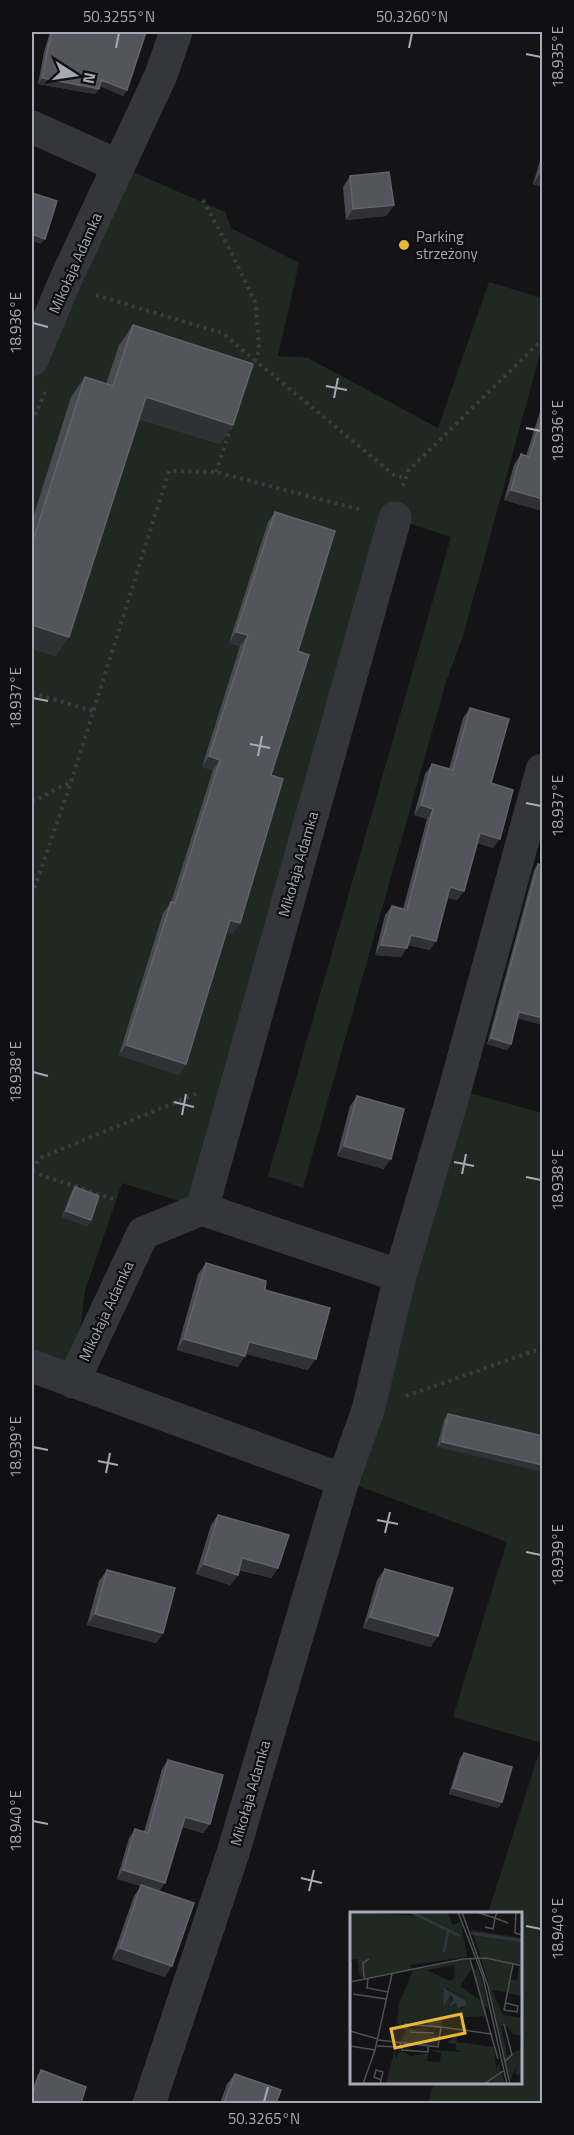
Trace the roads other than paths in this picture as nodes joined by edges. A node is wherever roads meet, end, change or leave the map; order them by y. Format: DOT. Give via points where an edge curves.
graph roads {
  1 [pos="176,32"];
  2 [pos="32,127"];
  3 [pos="119,166"];
  4 [pos="32,360"];
  5 [pos="395,518"];
  6 [pos="543,770"];
  7 [pos="202,1209"];
  8 [pos="400,1276"];
  9 [pos="32,1366"];
  10 [pos="73,1382"];
  11 [pos="343,1480"];
  12 [pos="149,2103"];
  1 -- 3 [label="street, Mikołaja Adamka" via="161,75"];
  2 -- 3 [label="street"];
  3 -- 4 [label="street, Mikołaja Adamka"];
  5 -- 7 [label="street, Mikołaja Adamka"];
  6 -- 8 [label="street, Mikołaja Adamka"];
  7 -- 8 [label="street"];
  7 -- 10 [label="street, Mikołaja Adamka" via="143,1233"];
  8 -- 11 [label="street, Mikołaja Adamka" via="368,1410"];
  9 -- 10 [label="street"];
  10 -- 11 [label="street"];
  11 -- 12 [label="street, Mikołaja Adamka" via="232,1853"];
}
